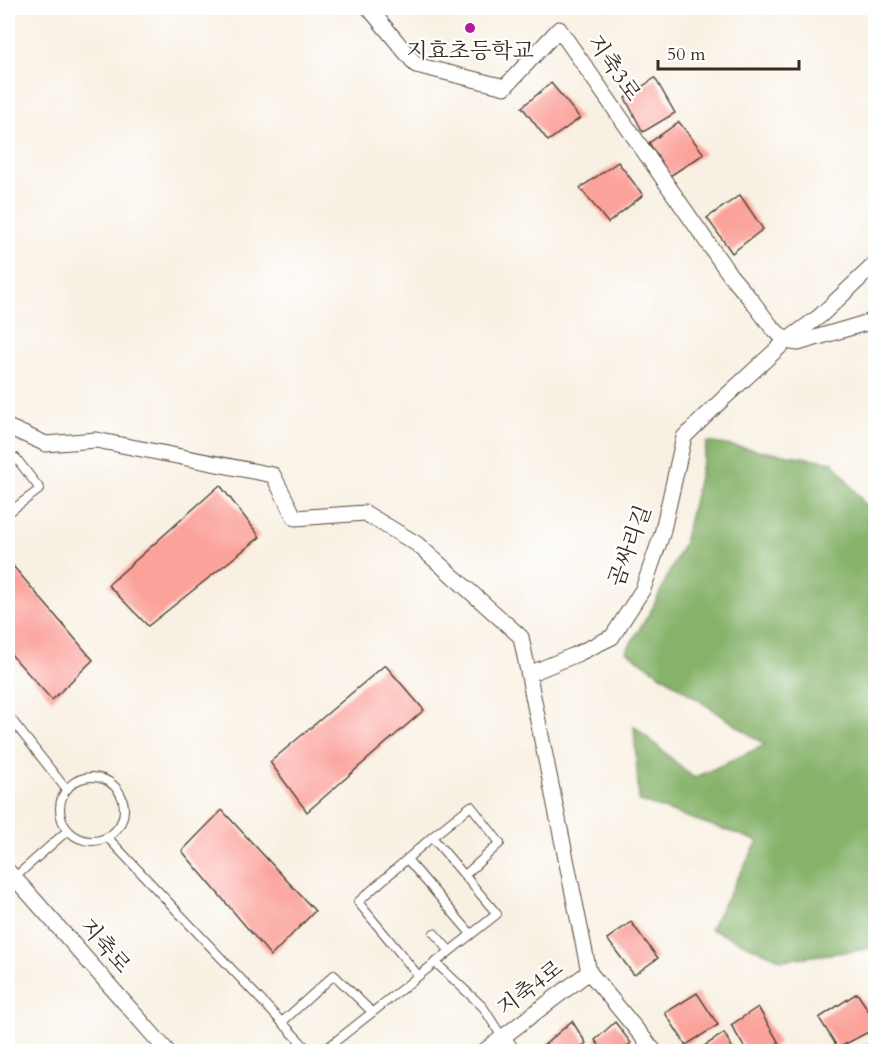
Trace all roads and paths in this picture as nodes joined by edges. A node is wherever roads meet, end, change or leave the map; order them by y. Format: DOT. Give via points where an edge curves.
graph roads {
  1 [pos="369,8"];
  2 [pos="876,263"];
  3 [pos="876,320"];
  4 [pos="786,341"];
  5 [pos="8,427"];
  6 [pos="8,457"];
  7 [pos="8,513"];
  8 [pos="529,674"];
  9 [pos="8,715"];
  10 [pos="66,789"];
  11 [pos="68,830"];
  12 [pos="432,837"];
  13 [pos="108,838"];
  14 [pos="407,859"];
  15 [pos="465,875"];
  16 [pos="10,877"];
  17 [pos="434,933"];
  18 [pos="471,934"];
  19 [pos="449,950"];
  20 [pos="435,962"];
  21 [pos="589,972"];
  22 [pos="418,975"];
  23 [pos="372,1012"];
  24 [pos="282,1022"];
  25 [pos="502,1037"];
  26 [pos="168,1052"];
  27 [pos="310,1052"];
  28 [pos="322,1052"];
  29 [pos="483,1052"];
  30 [pos="513,1052"];
  31 [pos="655,1052"];
  1 -- 4 [label="street, 지축3로" via="416,65 505,87 559,29 730,275"];
  2 -- 4 [label="street, 곰싸리길" via="820,316"];
  3 -- 4 [label="street" via="798,343"];
  4 -- 8 [label="street, 곰싸리길" via="684,437 662,534 643,589 612,637"];
  5 -- 8 [label="street" via="46,444 96,440 273,476 295,518 365,513 417,544 521,637"];
  6 -- 7 [label="lane" via="16,458 40,489"];
  8 -- 21 [label="street"];
  9 -- 10 [label="lane"];
  10 -- 11 [label="lane" via="60,810"];
  10 -- 13 [label="lane" via="83,777 94,776 105,778 121,792 125,813 122,823"];
  11 -- 13 [label="lane" via="86,841"];
  11 -- 16 [label="lane"];
  12 -- 14 [label="lane"];
  12 -- 15 [label="lane"];
  12 -- 15 [label="lane" via="471,806 500,843"];
  13 -- 24 [label="lane"];
  14 -- 18 [label="lane"];
  14 -- 22 [label="lane" via="358,902"];
  15 -- 18 [label="lane" via="497,914"];
  16 -- 26 [label="street, 지축로"];
  17 -- 19 [label="lane"];
  18 -- 19 [label="lane"];
  19 -- 20 [label="lane"];
  20 -- 22 [label="lane"];
  20 -- 25 [label="lane" via="483,1007"];
  21 -- 25 [label="street, 지축4로"];
  21 -- 31 [label="street, 지축4로"];
  22 -- 23 [label="lane"];
  23 -- 24 [label="lane" via="334,975"];
  23 -- 28 [label="lane"];
  24 -- 27 [label="lane"];
  25 -- 29 [label="street, 지축4로"];
  25 -- 30 [label="street, 지축4로"];
}
